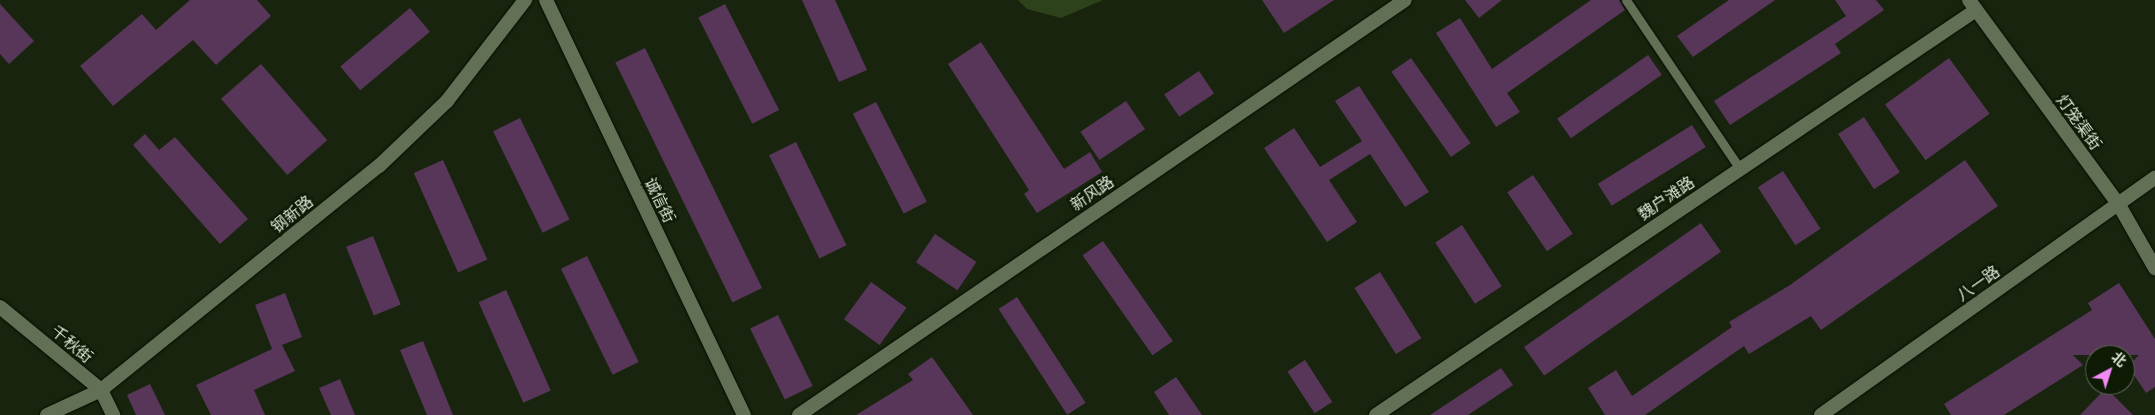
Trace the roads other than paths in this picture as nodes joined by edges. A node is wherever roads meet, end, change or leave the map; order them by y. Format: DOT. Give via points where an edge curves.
graph roads {
  1 [pos="524,0"];
  2 [pos="546,0"];
  3 [pos="1405,0"];
  4 [pos="1626,0"];
  5 [pos="1973,5"];
  6 [pos="1740,169"];
  7 [pos="2155,178"];
  8 [pos="2119,205"];
  9 [pos="2155,268"];
  10 [pos="0,307"];
  11 [pos="101,390"];
  12 [pos="47,415"];
  13 [pos="113,415"];
  14 [pos="744,415"];
  15 [pos="799,415"];
  16 [pos="1376,415"];
  17 [pos="1821,415"];
  1 -- 11 [label="street, 钢新路" via="446,101 379,166"];
  2 -- 14 [label="street, 诚信街"];
  3 -- 15 [label="street, 新风路"];
  4 -- 6 [label="lane"];
  5 -- 6 [label="street, 魏户滩路"];
  5 -- 8 [label="street, 灯笼渠街"];
  6 -- 16 [label="street, 魏户滩路"];
  7 -- 8 [label="street, 八一路"];
  8 -- 9 [label="street, 灯笼渠街"];
  8 -- 17 [label="street, 八一路"];
  10 -- 11 [label="street, 千秋街"];
  11 -- 12 [label="street, 钢新路"];
  11 -- 13 [label="street, 千秋街"];
}
